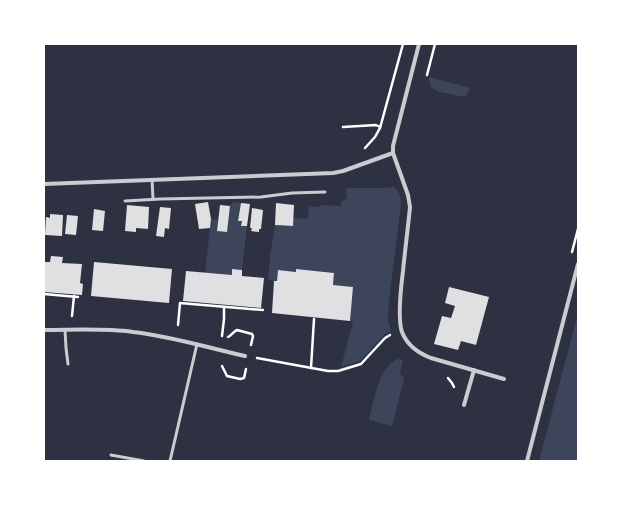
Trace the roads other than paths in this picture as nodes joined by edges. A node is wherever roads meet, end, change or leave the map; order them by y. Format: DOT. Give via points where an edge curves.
graph roads {
  1 [pos="419,44"];
  2 [pos="393,153"];
  3 [pos="152,180"];
  4 [pos="44,184"];
  5 [pos="325,192"];
  6 [pos="153,199"];
  7 [pos="126,201"];
  8 [pos="578,264"];
  9 [pos="44,330"];
  10 [pos="66,330"];
  11 [pos="197,344"];
  12 [pos="245,356"];
  13 [pos="68,364"];
  14 [pos="474,370"];
  15 [pos="504,379"];
  16 [pos="464,405"];
  17 [pos="111,455"];
  18 [pos="144,461"];
  19 [pos="170,461"];
  20 [pos="527,461"];
  1 -- 2 [label="street"];
  2 -- 3 [label="street" via="333,173"];
  2 -- 14 [label="street" via="409,200 400,305 402,331 409,344 421,354"];
  3 -- 4 [label="street"];
  3 -- 6 [label="lane"];
  5 -- 6 [label="lane" via="261,197"];
  6 -- 7 [label="lane"];
  8 -- 20 [label="street"];
  9 -- 10 [label="street"];
  10 -- 11 [label="street" via="132,332"];
  10 -- 13 [label="lane"];
  11 -- 12 [label="street"];
  11 -- 19 [label="lane"];
  14 -- 15 [label="street"];
  14 -- 16 [label="street"];
  17 -- 18 [label="lane"];
}
